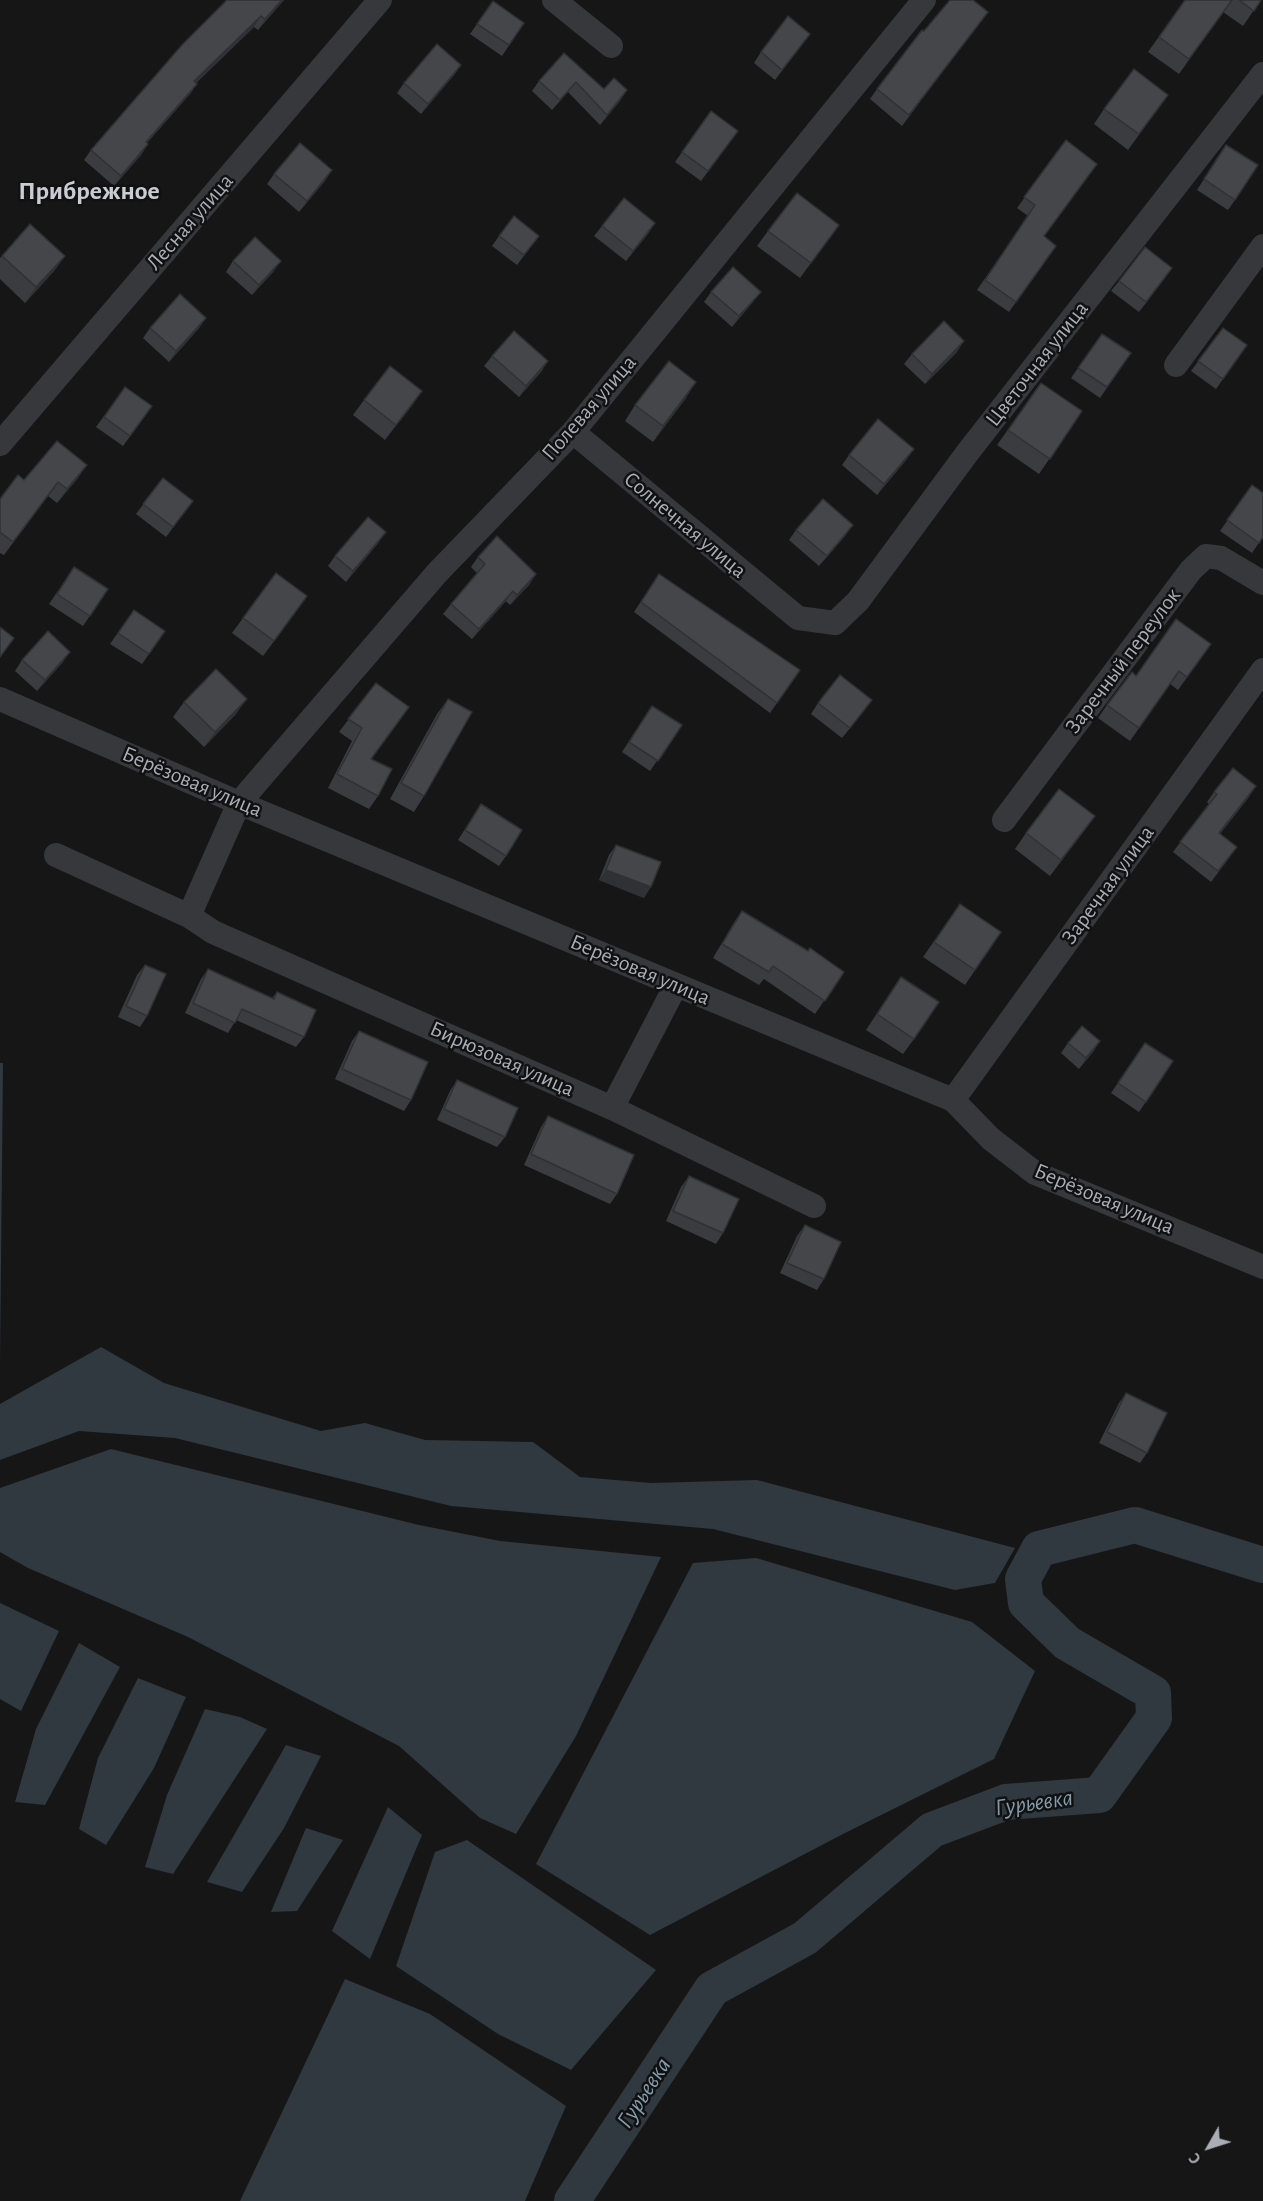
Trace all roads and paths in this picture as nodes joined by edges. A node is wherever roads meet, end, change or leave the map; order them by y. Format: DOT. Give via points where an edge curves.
graph roads {
  1 [pos="380,0"];
  2 [pos="554,0"];
  3 [pos="924,0"];
  4 [pos="611,46"];
  5 [pos="1263,74"];
  6 [pos="1263,246"];
  7 [pos="1176,365"];
  8 [pos="573,432"];
  9 [pos="0,444"];
  10 [pos="1263,583"];
  11 [pos="798,618"];
  12 [pos="1263,670"];
  13 [pos="0,699"];
  14 [pos="239,803"];
  15 [pos="1004,820"];
  16 [pos="56,855"];
  17 [pos="189,916"];
  18 [pos="676,985"];
  19 [pos="953,1100"];
  20 [pos="612,1108"];
  21 [pos="814,1206"];
  22 [pos="1263,1267"];
  1 -- 9 [label="street, Лесная улица"];
  2 -- 4 [label="street"];
  3 -- 8 [label="street, Полевая улица"];
  5 -- 11 [label="street, Цветочная улица" via="968,452 858,601 835,623"];
  6 -- 7 [label="street"];
  8 -- 11 [label="street, Солнечная улица"];
  8 -- 14 [label="street, Полевая улица" via="436,573"];
  10 -- 15 [label="street, Заречный переулок" via="1221,558 1206,556 1191,570"];
  12 -- 19 [label="street, Заречная улица"];
  13 -- 14 [label="street, Берёзовая улица"];
  14 -- 17 [label="street"];
  14 -- 18 [label="street, Берёзовая улица"];
  16 -- 17 [label="street, Бирюзовая улица"];
  17 -- 20 [label="street, Бирюзовая улица" via="213,932"];
  18 -- 19 [label="street, Берёзовая улица"];
  18 -- 20 [label="street"];
  19 -- 22 [label="street, Берёзовая улица" via="992,1139 1035,1173"];
  20 -- 21 [label="street, Бирюзовая улица"];
}
